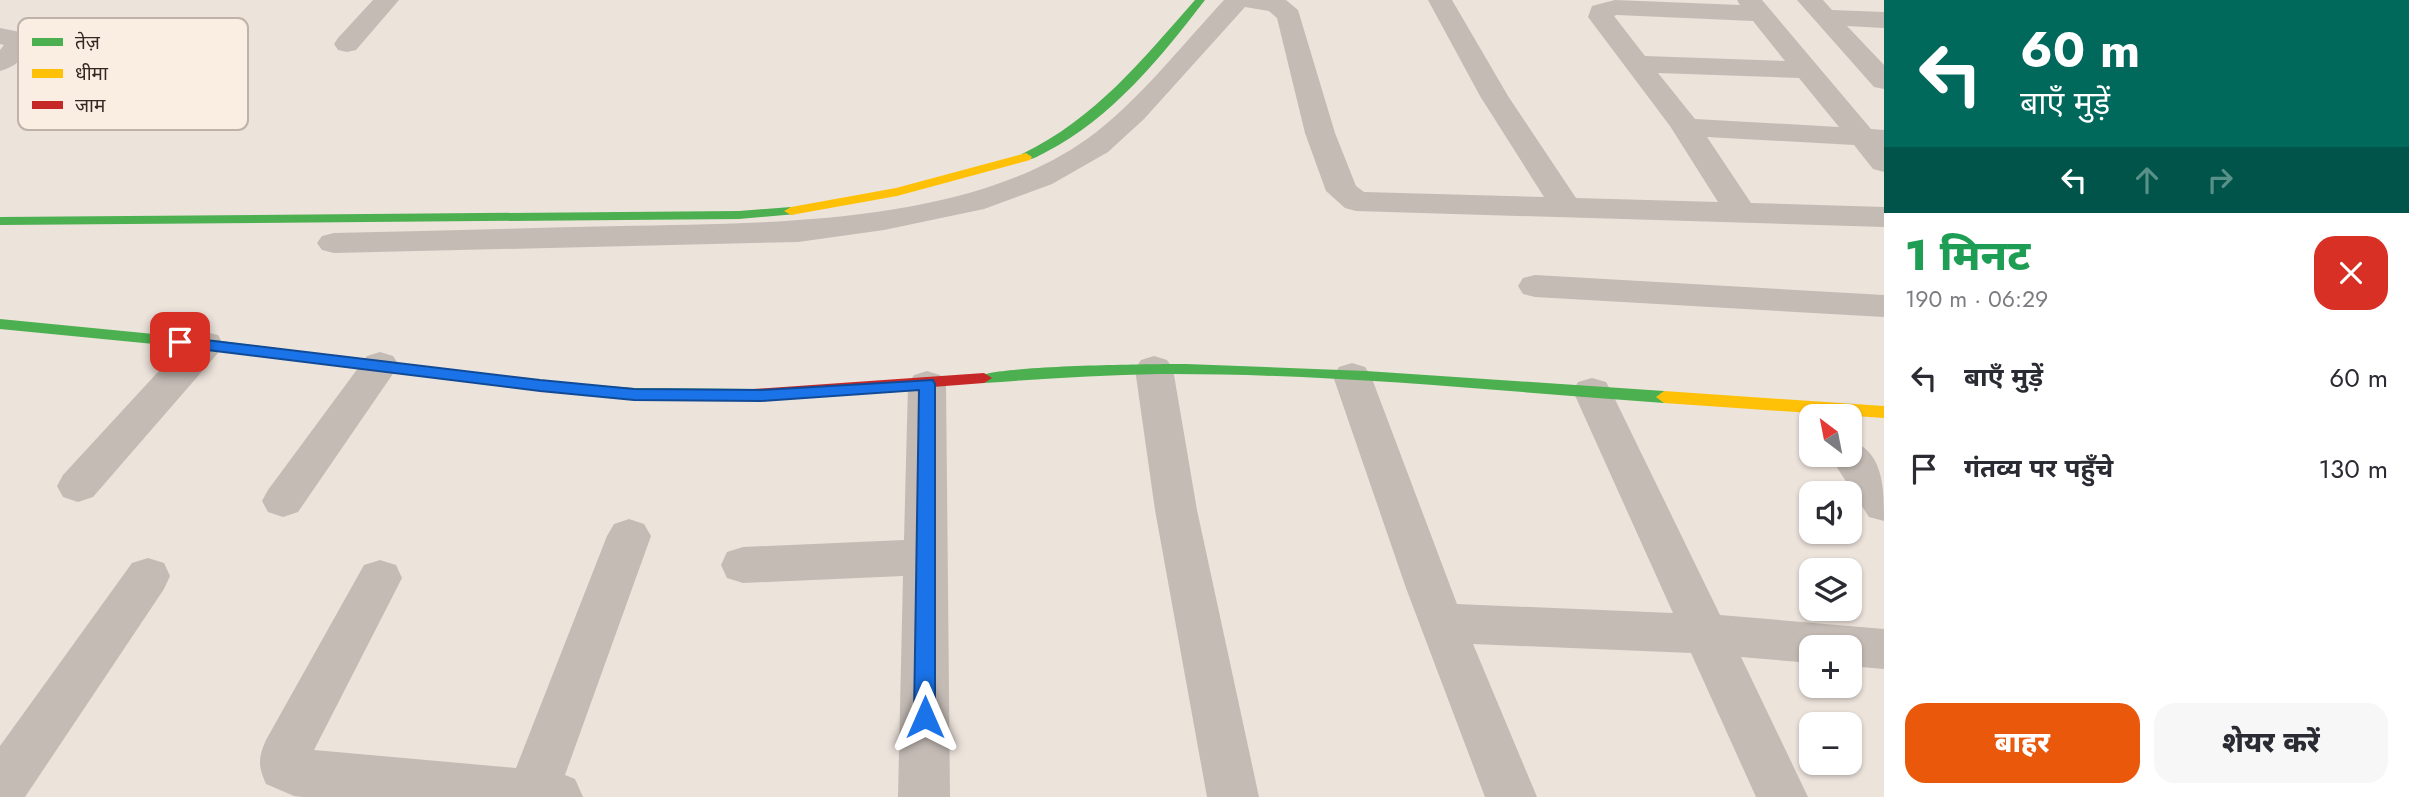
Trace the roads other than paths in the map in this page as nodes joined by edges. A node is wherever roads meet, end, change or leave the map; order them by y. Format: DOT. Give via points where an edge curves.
graph roads {
  1 [pos="387,0"];
  2 [pos="1200,0"];
  3 [pos="1238,0"];
  4 [pos="1245,0"];
  5 [pos="1440,0"];
  6 [pos="1755,7"];
  7 [pos="1816,8"];
  8 [pos="1884,20"];
  9 [pos="0,36"];
  10 [pos="18,42"];
  11 [pos="347,44"];
  12 [pos="18,46"];
  13 [pos="0,63"];
  14 [pos="1639,64"];
  15 [pos="1807,70"];
  16 [pos="1882,76"];
  17 [pos="1685,128"];
  18 [pos="1873,138"];
  19 [pos="1884,163"];
  20 [pos="1566,207"];
  21 [pos="1741,214"];
  22 [pos="1884,217"];
  23 [pos="0,221"];
  24 [pos="334,243"];
  25 [pos="1535,286"];
  26 [pos="1884,306"];
  27 [pos="0,324"];
  28 [pos="205,344"];
  29 [pos="380,365"];
  30 [pos="1154,369"];
  31 [pos="1352,376"];
  32 [pos="927,384"];
  33 [pos="1592,391"];
  34 [pos="1799,409"];
  35 [pos="1862,412"];
  36 [pos="1884,412"];
  37 [pos="1857,467"];
  38 [pos="78,486"];
  39 [pos="284,501"];
  40 [pos="1884,505"];
  41 [pos="629,536"];
  42 [pos="926,557"];
  43 [pos="743,565"];
  44 [pos="148,576"];
  45 [pos="380,578"];
  46 [pos="1442,623"];
  47 [pos="1705,634"];
  48 [pos="1884,649"];
  49 [pos="0,789"];
  50 [pos="540,796"];
  51 [pos="900,797"];
  52 [pos="924,797"];
  53 [pos="1233,797"];
  54 [pos="1511,797"];
  55 [pos="1782,797"];
  1 -- 11 [label="street"];
  2 -- 23 [label="street" via="1106,103 1048,148 976,173 838,203 739,215"];
  3 -- 24 [label="street" via="1134,113 1097,146 1041,177 973,202 798,232"];
  4 -- 20 [label="street" via="1277,5 1289,15 1320,133 1348,197 1368,203"];
  5 -- 20 [label="street" via="1494,96"];
  6 -- 14 [label="street" via="1617,7 1601,11"];
  6 -- 15 [label="street"];
  7 -- 8 [label="street"];
  7 -- 16 [label="street"];
  9 -- 10 [label="street"];
  12 -- 13 [label="street"];
  14 -- 15 [label="street"];
  14 -- 17 [label="street"];
  15 -- 18 [label="street"];
  17 -- 18 [label="street"];
  17 -- 21 [label="street"];
  18 -- 19 [label="street"];
  20 -- 21 [label="street"];
  21 -- 22 [label="street"];
  25 -- 26 [label="street"];
  27 -- 28 [label="street"];
  28 -- 29 [label="street"];
  28 -- 38 [label="street"];
  29 -- 32 [label="street" via="634,394 761,395"];
  29 -- 39 [label="street"];
  30 -- 31 [label="street"];
  30 -- 32 [label="street"];
  30 -- 53 [label="street" via="1176,510"];
  31 -- 33 [label="street"];
  31 -- 46 [label="street"];
  32 -- 42 [label="street"];
  33 -- 34 [label="street"];
  33 -- 47 [label="street"];
  35 -- 36 [label="street"];
  37 -- 40 [label="street"];
  41 -- 50 [label="street"];
  42 -- 43 [label="street"];
  42 -- 52 [label="street"];
  44 -- 49 [label="street"];
  45 -- 50 [label="street" via="284,757 284,767 294,772"];
  46 -- 47 [label="street"];
  46 -- 54 [label="street"];
  47 -- 48 [label="street"];
  47 -- 55 [label="street"];
  51 -- 52 [label="street"];
}
